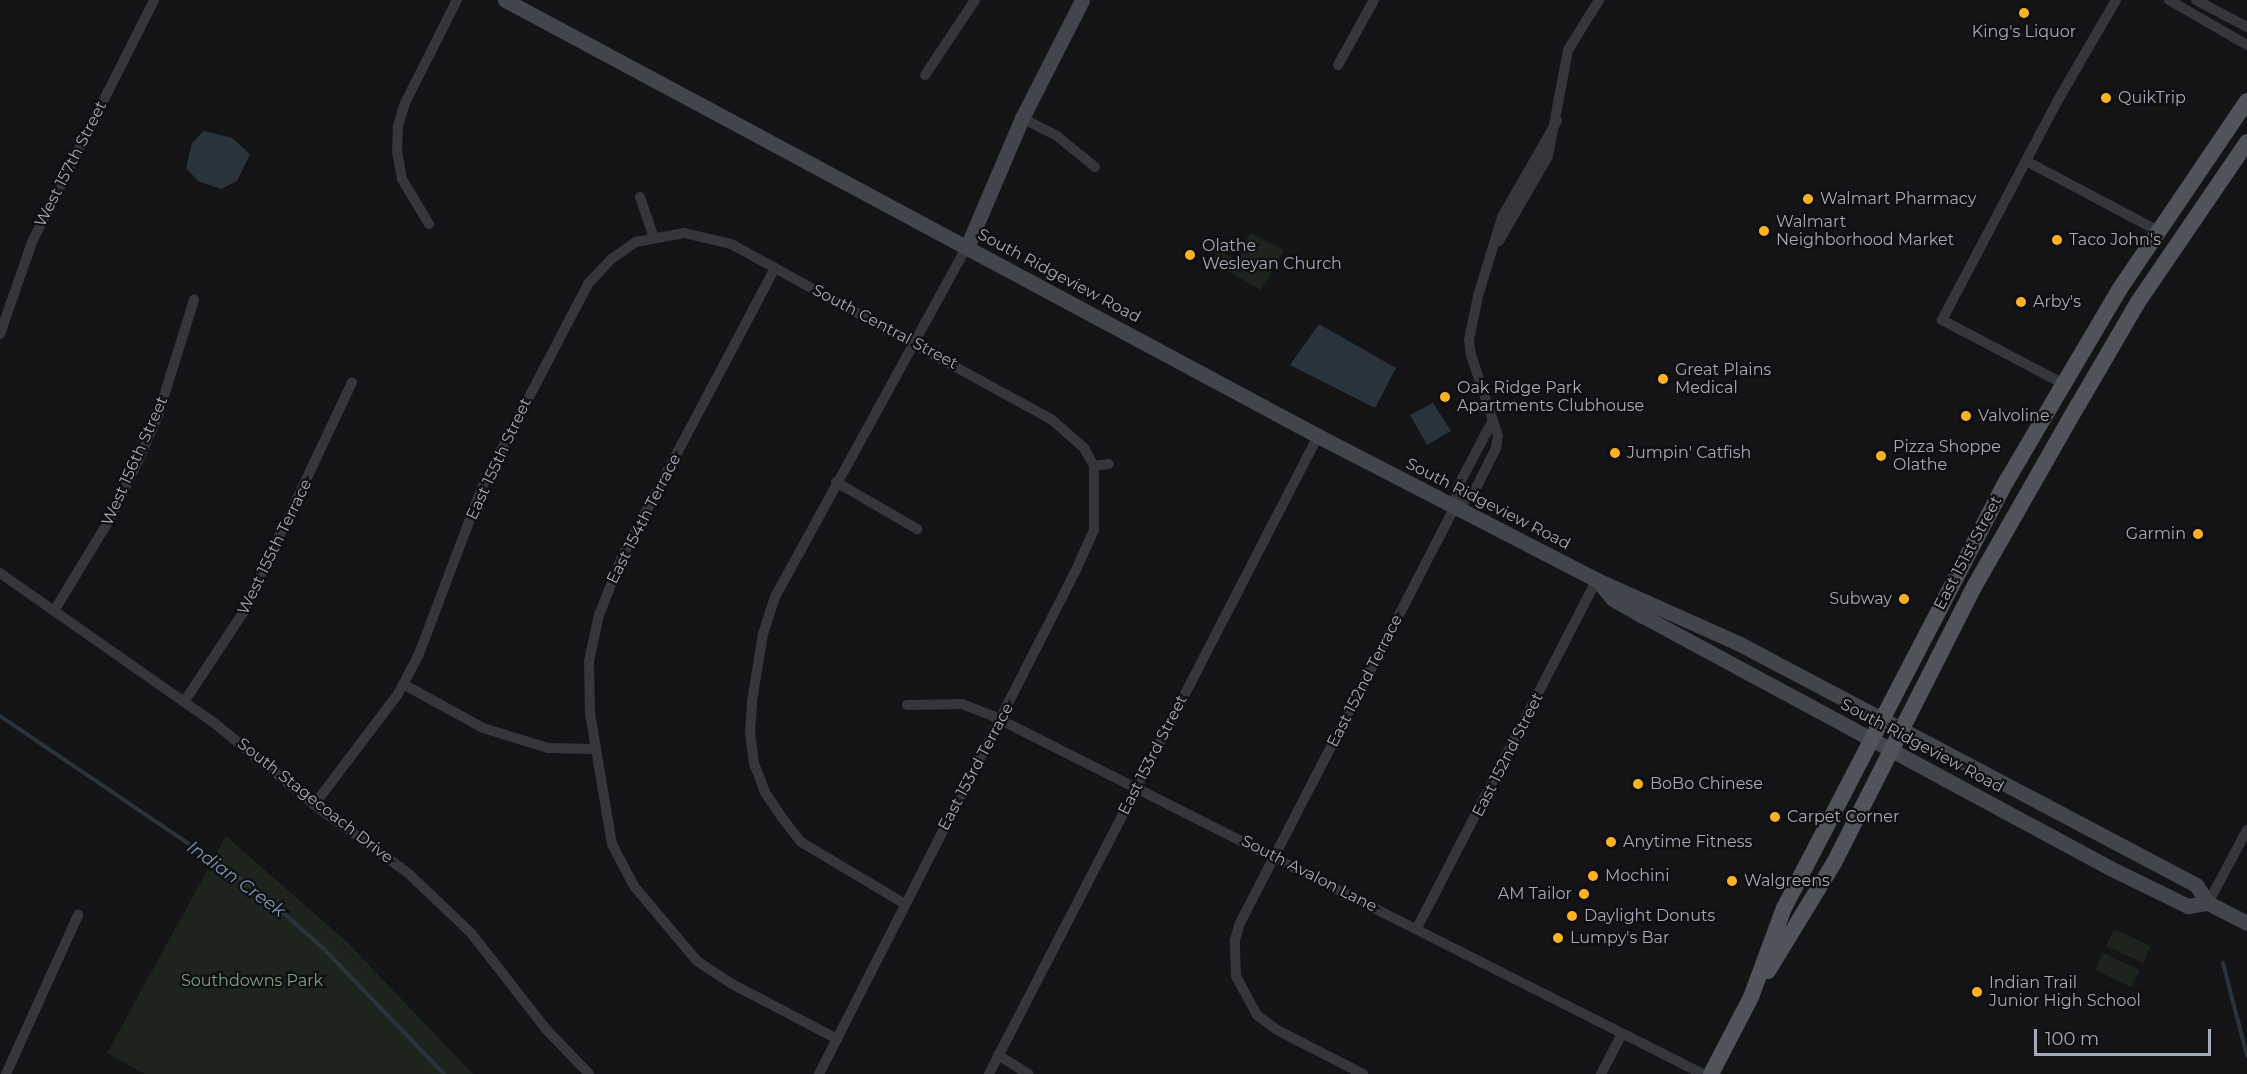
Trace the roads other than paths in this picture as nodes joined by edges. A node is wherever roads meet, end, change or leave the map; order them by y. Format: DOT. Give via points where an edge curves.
graph roads {
  1 [pos="154,0"];
  2 [pos="457,0"];
  3 [pos="505,0"];
  4 [pos="975,0"];
  5 [pos="1082,0"];
  6 [pos="1374,0"];
  7 [pos="1599,0"];
  8 [pos="2116,0"];
  9 [pos="2169,0"];
  10 [pos="2196,0"];
  11 [pos="2247,27"];
  12 [pos="2247,45"];
  13 [pos="1338,64"];
  14 [pos="925,75"];
  15 [pos="2247,101"];
  16 [pos="1022,118"];
  17 [pos="2247,142"];
  18 [pos="2026,161"];
  19 [pos="1095,167"];
  20 [pos="640,197"];
  21 [pos="429,224"];
  22 [pos="2155,235"];
  23 [pos="654,238"];
  24 [pos="967,247"];
  25 [pos="775,268"];
  26 [pos="194,300"];
  27 [pos="0,334"];
  28 [pos="913,342"];
  29 [pos="352,382"];
  30 [pos="2062,383"];
  31 [pos="2090,386"];
  32 [pos="1493,420"];
  33 [pos="1318,436"];
  34 [pos="1109,464"];
  35 [pos="1094,466"];
  36 [pos="836,482"];
  37 [pos="1455,507"];
  38 [pos="917,529"];
  39 [pos="1995,551"];
  40 [pos="0,573"];
  41 [pos="1597,580"];
  42 [pos="54,611"];
  43 [pos="403,684"];
  44 [pos="184,702"];
  45 [pos="908,705"];
  46 [pos="1001,720"];
  47 [pos="1879,720"];
  48 [pos="1901,731"];
  49 [pos="1870,737"];
  50 [pos="594,749"];
  51 [pos="1892,750"];
  52 [pos="1136,789"];
  53 [pos="314,804"];
  54 [pos="2247,830"];
  55 [pos="1275,855"];
  56 [pos="2208,903"];
  57 [pos="905,904"];
  58 [pos="78,915"];
  59 [pos="2247,923"];
  60 [pos="1417,928"];
  61 [pos="1751,997"];
  62 [pos="1622,1034"];
  63 [pos="837,1039"];
  64 [pos="998,1055"];
  65 [pos="6,1074"];
  66 [pos="589,1074"];
  67 [pos="819,1074"];
  68 [pos="988,1074"];
  69 [pos="1029,1074"];
  70 [pos="1363,1074"];
  71 [pos="1601,1074"];
  72 [pos="1703,1074"];
  73 [pos="1711,1074"];
  1 -- 27 [label="street, West 157th Street" via="32,242"];
  2 -- 21 [label="street" via="405,103 398,126 402,179"];
  3 -- 24 [label="main road, South Ridgeview Road"];
  4 -- 14 [label="street"];
  5 -- 16 [label="main road"];
  6 -- 13 [label="street"];
  7 -- 32 [label="street" via="1568,50 1557,121 1502,217 1469,340"];
  8 -- 18 [label="street"];
  9 -- 12 [label="street"];
  10 -- 11 [label="street"];
  15 -- 22 [label="main road, East 151st Street"];
  16 -- 19 [label="street" via="1057,136"];
  16 -- 24 [label="main road"];
  17 -- 31 [label="main road, East 151st Street" via="2138,302"];
  18 -- 22 [label="street"];
  18 -- 30 [label="street" via="1942,320"];
  20 -- 23 [label="street"];
  22 -- 30 [label="main road, East 151st Street"];
  22 -- 31 [label="main road" via="2148,264 2085,369"];
  23 -- 25 [label="street, South Central Street" via="684,233 707,238 731,244"];
  23 -- 43 [label="street, East 155th Street" via="636,242 610,260 588,284 483,485 434,617"];
  24 -- 28 [label="street"];
  24 -- 33 [label="main road, South Ridgeview Road"];
  25 -- 28 [label="street, South Central Street"];
  25 -- 50 [label="street, East 154th Terrace" via="621,560 599,615 589,661"];
  26 -- 42 [label="street, West 156th Street" via="143,450 110,519"];
  28 -- 35 [label="street, South Central Street" via="1051,419 1084,448"];
  28 -- 36 [label="street"];
  29 -- 44 [label="street, West 155th Terrace" via="243,613"];
  30 -- 39 [label="main road" via="2059,418 2001,522"];
  30 -- 47 [label="main road, East 151st Street"];
  31 -- 39 [label="main road, East 151st Street"];
  32 -- 37 [label="street" via="1457,488"];
  32 -- 37 [label="street" via="1498,436 1496,448 1472,496"];
  33 -- 37 [label="main road, South Ridgeview Road"];
  33 -- 52 [label="street, East 153rd Street"];
  34 -- 35 [label="street"];
  35 -- 46 [label="street, East 153rd Terrace" via="1094,530"];
  36 -- 38 [label="street"];
  36 -- 57 [label="street" via="792,561 763,634 752,701 750,734 754,764 765,792 801,842"];
  37 -- 41 [label="main road, South Ridgeview Road"];
  37 -- 55 [label="street, East 152nd Terrace"];
  39 -- 48 [label="main road, East 151st Street"];
  40 -- 42 [label="street, South Stagecoach Drive"];
  41 -- 47 [label="main road, South Ridgeview Road" via="1738,643"];
  41 -- 49 [label="main road, South Ridgeview Road" via="1613,599"];
  41 -- 60 [label="street, East 152nd Street"];
  42 -- 44 [label="street, South Stagecoach Drive"];
  43 -- 50 [label="street" via="492,731 548,748"];
  43 -- 53 [label="street, East 155th Street"];
  44 -- 53 [label="street, South Stagecoach Drive"];
  45 -- 46 [label="street, South Avalon Lane" via="962,704"];
  46 -- 52 [label="street, South Avalon Lane"];
  46 -- 57 [label="street, East 153rd Terrace"];
  47 -- 48 [label="main road, South Ridgeview Road"];
  47 -- 49 [label="main road, East 151st Street"];
  48 -- 51 [label="main road, East 151st Street"];
  48 -- 56 [label="main road, South Ridgeview Road" via="2199,887"];
  49 -- 51 [label="main road, South Ridgeview Road"];
  49 -- 61 [label="main road, East 151st Street" via="1784,908"];
  50 -- 63 [label="street, East 154th Terrace" via="612,844 634,886 669,930 698,961 732,984"];
  51 -- 56 [label="main road, South Ridgeview Road" via="2188,906"];
  51 -- 61 [label="main road, East 151st Street" via="1803,918"];
  52 -- 55 [label="street, South Avalon Lane"];
  52 -- 64 [label="street, East 153rd Street"];
  53 -- 66 [label="street, South Stagecoach Drive" via="439,899 471,933 546,1029"];
  54 -- 56 [label="street"];
  55 -- 60 [label="street, South Avalon Lane"];
  55 -- 70 [label="street, East 152nd Terrace" via="1235,940 1239,988 1267,1024"];
  56 -- 59 [label="main road, South Ridgeview Road"];
  57 -- 63 [label="street, East 153rd Terrace"];
  58 -- 65 [label="street"];
  60 -- 62 [label="street, South Avalon Lane"];
  61 -- 73 [label="main road, East 151st Street"];
  62 -- 71 [label="street"];
  62 -- 72 [label="street, South Avalon Lane"];
  63 -- 67 [label="street, East 153rd Terrace"];
  64 -- 68 [label="street, East 153rd Street"];
  64 -- 69 [label="street"];
}
